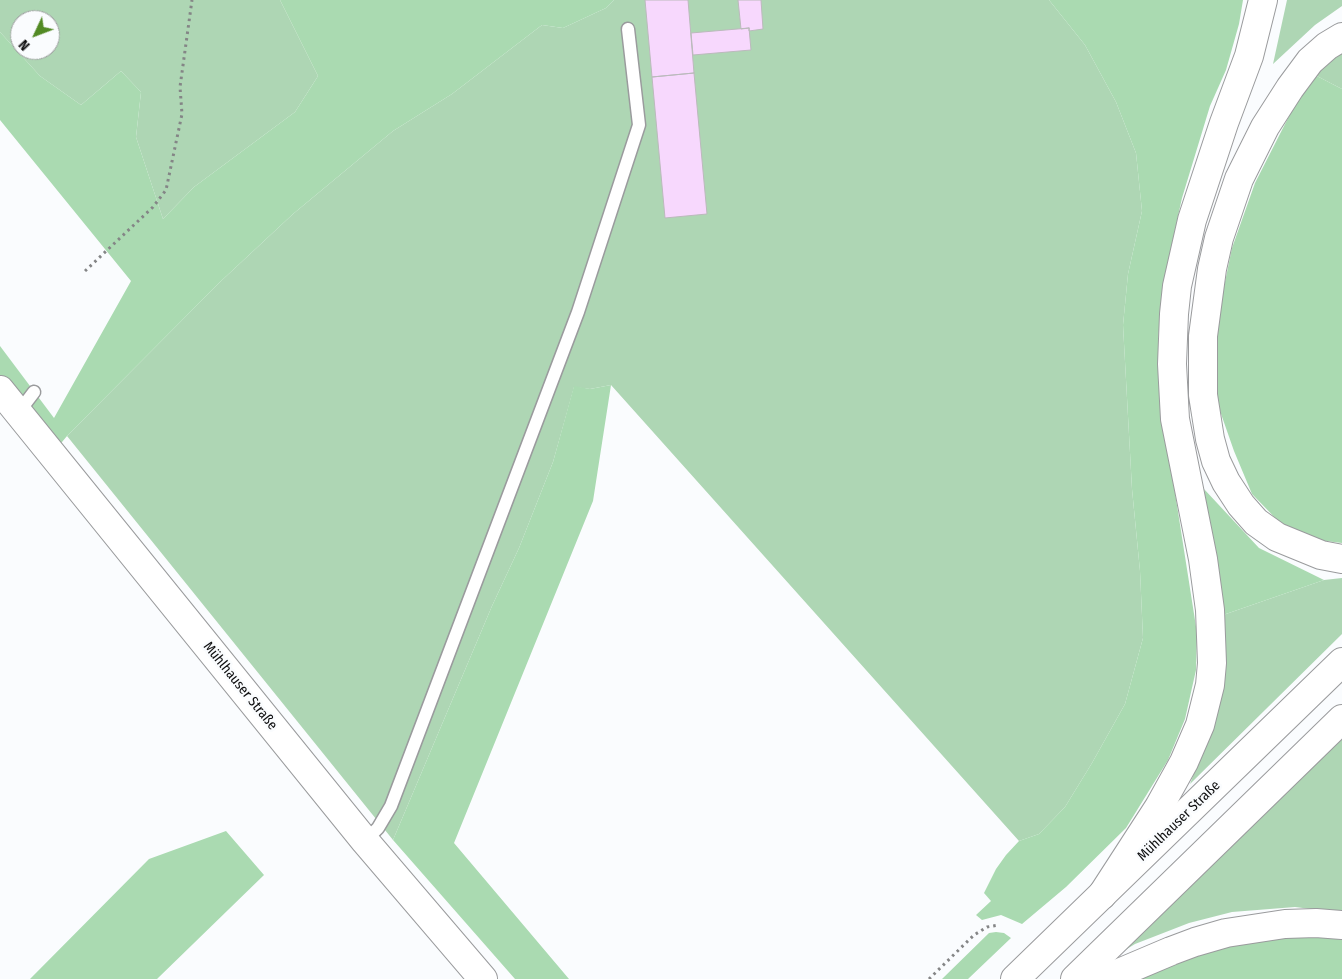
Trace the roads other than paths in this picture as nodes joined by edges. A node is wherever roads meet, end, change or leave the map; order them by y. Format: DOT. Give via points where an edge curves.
graph roads {
  1 [pos="1264,0"];
  2 [pos="628,29"];
  3 [pos="1342,37"];
  4 [pos="0,390"];
  5 [pos="1342,559"];
  6 [pos="1342,662"];
  7 [pos="1342,719"];
  8 [pos="366,841"];
  9 [pos="1102,895"];
  10 [pos="1342,925"];
  11 [pos="483,979"];
  12 [pos="1015,979"];
  13 [pos="1075,979"];
  14 [pos="1106,979"];
  1 -- 9 [label="main road" via="1192,220 1174,314 1175,419 1210,610 1210,685 1200,725 1184,762"];
  2 -- 8 [label="lane" via="639,125 578,312 391,806"];
  3 -- 5 [label="main road" via="1310,60 1265,127 1239,179 1212,269 1202,365 1203,395 1216,462 1240,505 1277,537 1321,555"];
  4 -- 8 [label="main road, Mühlhauser Straße" via="26,402"];
  6 -- 9 [label="main road, Mühlhauser Straße"];
  7 -- 13 [label="main road"];
  8 -- 11 [label="main road, Mühlhauser Straße"];
  9 -- 12 [label="main road, Mühlhauser Straße"];
  10 -- 14 [label="main road" via="1316,922 1285,924 1226,933 1170,951"];
}
